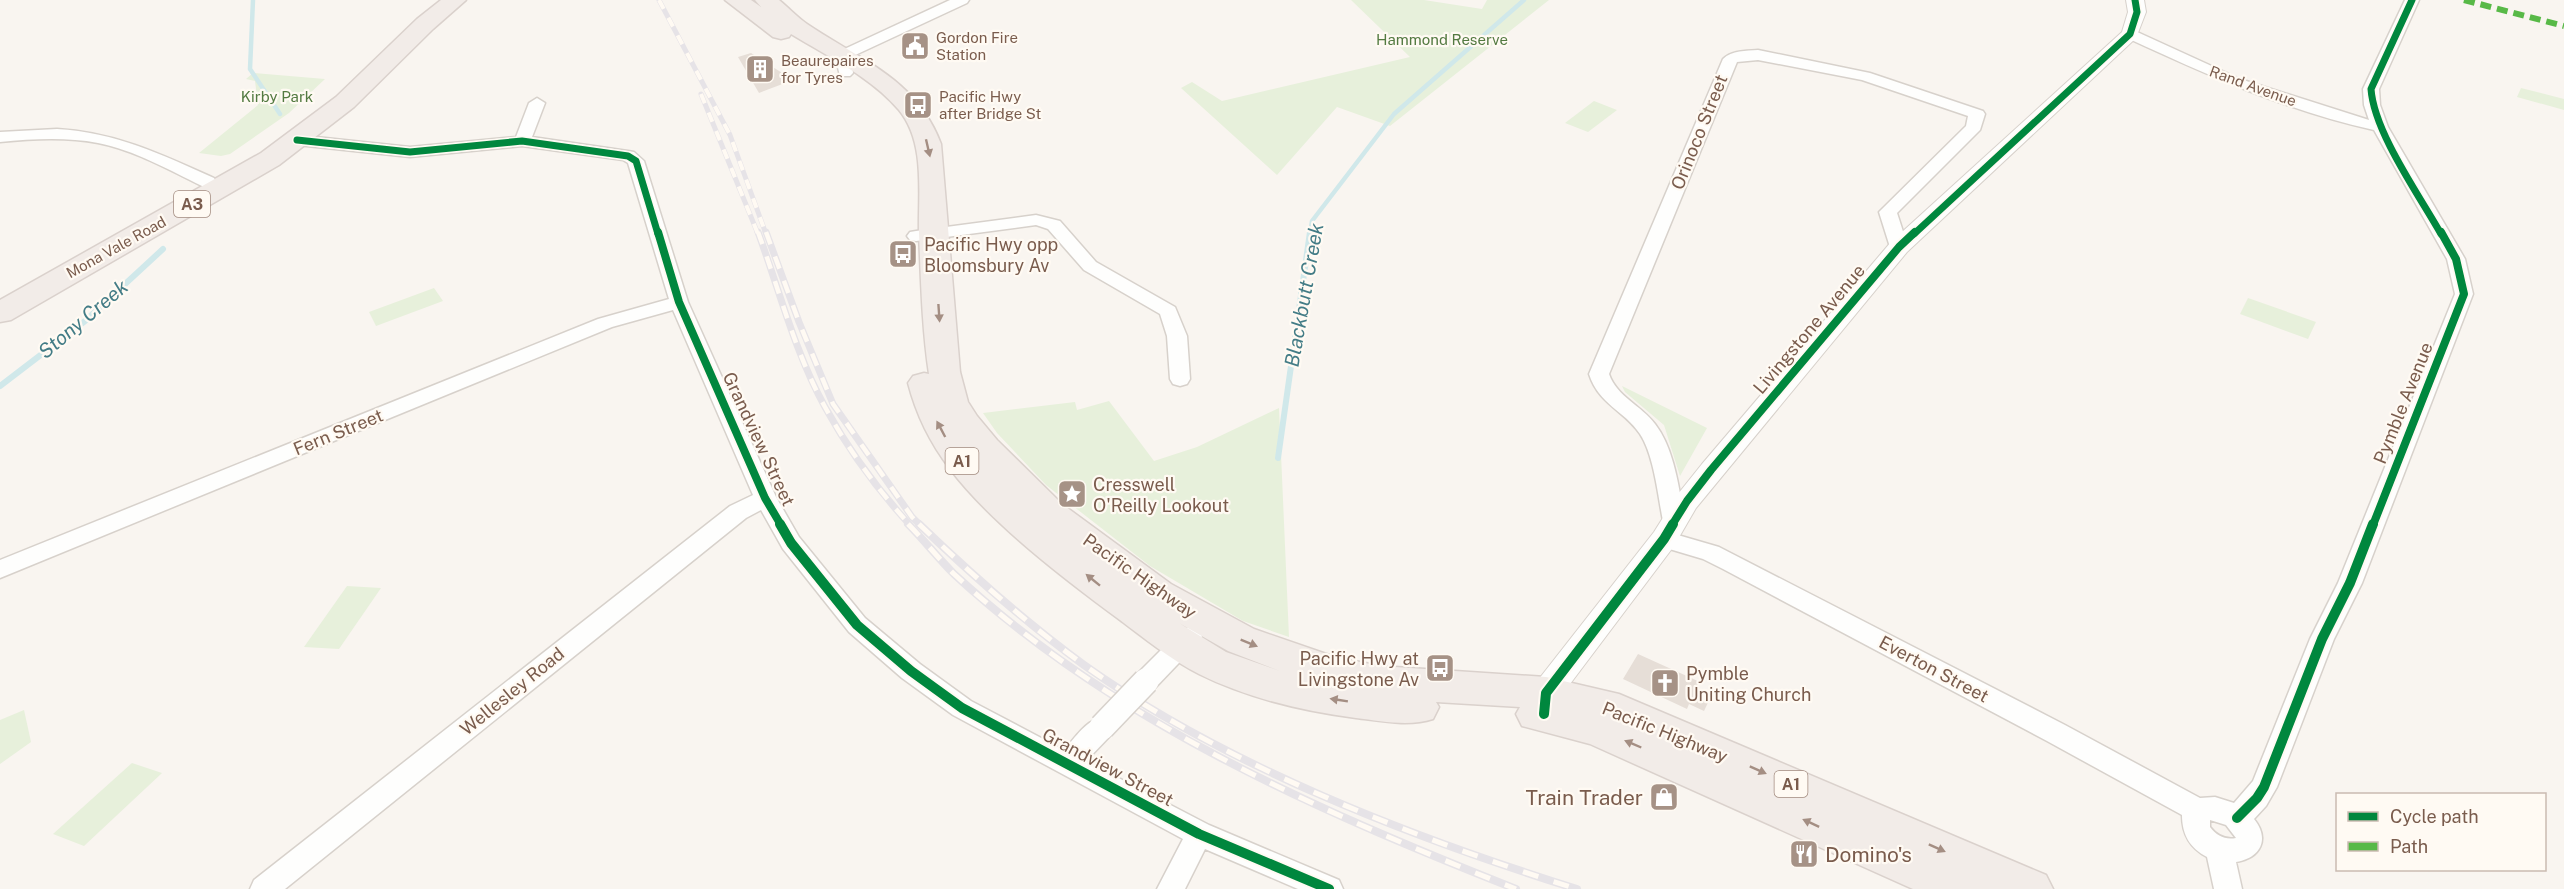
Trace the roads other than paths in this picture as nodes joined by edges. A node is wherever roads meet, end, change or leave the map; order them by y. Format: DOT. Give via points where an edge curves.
graph roads {
  1 [pos="419,0"];
  2 [pos="436,0"];
  3 [pos="455,0"];
  4 [pos="474,0"];
  5 [pos="736,0"];
  6 [pos="766,0"];
  7 [pos="962,0"];
  8 [pos="2135,0"];
  9 [pos="2412,0"];
  10 [pos="2130,34"];
  11 [pos="844,64"];
  12 [pos="362,76"];
  13 [pos="537,103"];
  14 [pos="2380,127"];
  15 [pos="0,136"];
  16 [pos="297,140"];
  17 [pos="522,141"];
  18 [pos="208,182"];
  19 [pos="925,235"];
  20 [pos="1899,247"];
  21 [pos="0,299"];
  22 [pos="679,302"];
  23 [pos="0,313"];
  24 [pos="1180,379"];
  25 [pos="765,498"];
  26 [pos="1669,530"];
  27 [pos="0,569"];
  28 [pos="1193,633"];
  29 [pos="1545,704"];
  30 [pos="1067,764"];
  31 [pos="2199,811"];
  32 [pos="2237,818"];
  33 [pos="1199,834"];
  34 [pos="2219,849"];
  35 [pos="264,889"];
  36 [pos="1171,889"];
  37 [pos="1329,889"];
  38 [pos="1960,889"];
  39 [pos="2031,889"];
  40 [pos="2228,889"];
  1 -- 12 [label="highway" via="365,53"];
  2 -- 12 [label="highway, Mona Vale Road / A3"];
  3 -- 12 [label="highway, Mona Vale Road / A3"];
  4 -- 12 [label="highway"];
  5 -- 11 [label="highway, Pacific Highway / A1" via="786,36"];
  6 -- 11 [label="highway, Pacific Highway / A1"];
  7 -- 11 [label="street"];
  8 -- 10 [label="street" via="2137,12"];
  9 -- 14 [label="street, Pymble Avenue" via="2371,89"];
  10 -- 14 [label="street, Rand Avenue" via="2235,82"];
  10 -- 20 [label="street, Livingstone Avenue"];
  11 -- 19 [label="highway, Pacific Highway / A1" via="900,127"];
  12 -- 16 [label="highway, Mona Vale Road / A3" via="345,102"];
  12 -- 18 [label="highway, Mona Vale Road / A3" via="249,158"];
  13 -- 17 [label="street"];
  14 -- 32 [label="street, Pymble Avenue" via="2456,259 2464,294 2264,787"];
  15 -- 18 [label="street" via="66,135 104,140"];
  16 -- 17 [label="street, Grandview Street" via="410,152"];
  16 -- 23 [label="highway, Mona Vale Road / A3"];
  17 -- 22 [label="street, Grandview Street" via="628,156 636,161"];
  18 -- 21 [label="highway, Mona Vale Road / A3"];
  19 -- 24 [label="street" via="1036,220 1054,225 1090,266 1168,311 1177,336"];
  19 -- 28 [label="highway, Pacific Highway / A1" via="923,380 942,433 992,494 1102,588"];
  20 -- 26 [label="street, Livingstone Avenue" via="1712,471"];
  20 -- 26 [label="street, Orinoco Street" via="1888,212 1974,127 1977,114 1865,76 1758,55 1731,59 1599,374 1607,393 1651,432"];
  22 -- 25 [label="street, Grandview Street"];
  22 -- 27 [label="street, Fern Street" via="605,323"];
  25 -- 30 [label="street, Grandview Street" via="791,543 857,625 962,708"];
  25 -- 35 [label="street, Wellesley Road" via="738,512"];
  26 -- 29 [label="street, Livingstone Avenue"];
  26 -- 31 [label="street, Everton Street"];
  28 -- 29 [label="highway, Pacific Highway / A1" via="1221,667 1313,696 1364,704 1486,708"];
  28 -- 30 [label="street, bridge"];
  38 -- 29 [label="highway, Pacific Highway / A1, one-way"];
  29 -- 39 [label="highway, Pacific Highway / A1, one-way" via="1620,710"];
  30 -- 33 [label="street, Grandview Street"];
  31 -- 32 [label="street" via="2212,808"];
  31 -- 34 [label="street" via="2194,822 2197,830"];
  32 -- 34 [label="street" via="2248,831 2247,848 2235,852"];
  33 -- 36 [label="street"];
  33 -- 37 [label="street, Grandview Street"];
  34 -- 40 [label="street"];
}
